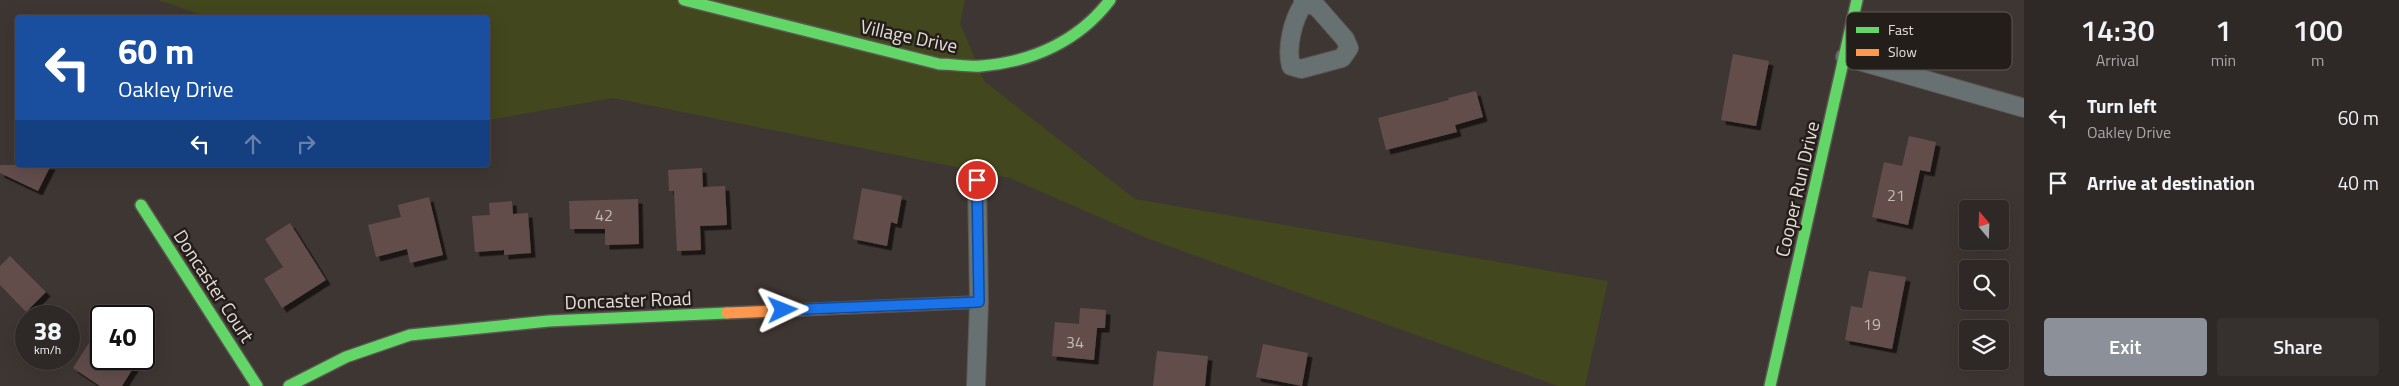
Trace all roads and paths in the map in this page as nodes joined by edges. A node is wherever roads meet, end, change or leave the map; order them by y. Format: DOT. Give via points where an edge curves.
graph roads {
  1 [pos="684,0"];
  2 [pos="1110,0"];
  3 [pos="1846,52"];
  4 [pos="1845,57"];
  5 [pos="1891,70"];
  6 [pos="2024,108"];
  7 [pos="977,180"];
  8 [pos="141,205"];
  9 [pos="979,302"];
  10 [pos="257,386"];
  11 [pos="289,386"];
  12 [pos="976,386"];
  13 [pos="1770,386"];
  1 -- 2 [label="street, Village Drive" via="938,64 980,66 1030,58 1070,38 1101,14"];
  3 -- 4 [label="street, Cooper Run Drive"];
  4 -- 13 [label="street, Cooper Run Drive"];
  5 -- 6 [label="street"];
  7 -- 9 [label="street"];
  8 -- 10 [label="street, Doncaster Court"];
  9 -- 11 [label="street, Doncaster Road" via="549,321 410,335 346,357"];
  9 -- 12 [label="street"];
}
